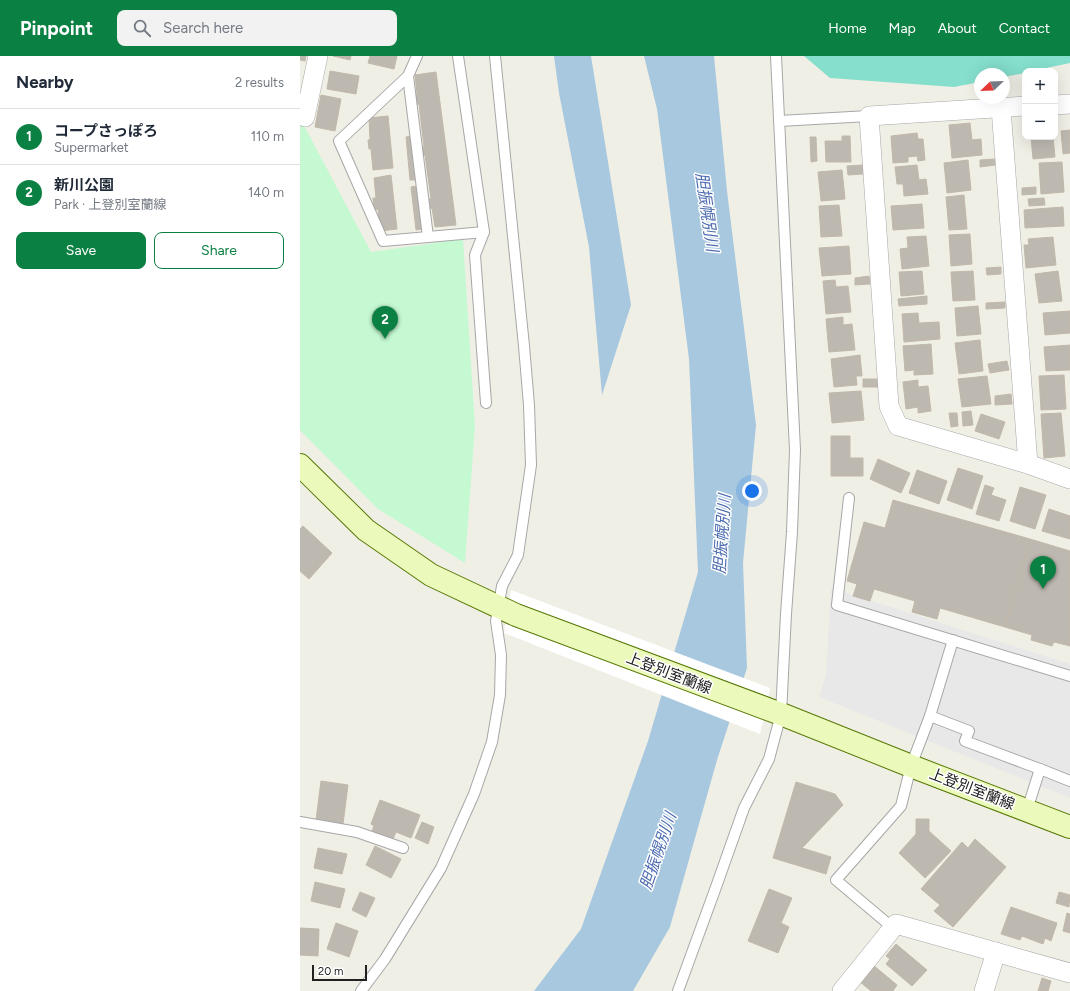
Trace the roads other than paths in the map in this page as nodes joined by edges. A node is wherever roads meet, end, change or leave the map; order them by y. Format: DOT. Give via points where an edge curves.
graph roads {
  1 [pos="318,56"];
  2 [pos="417,56"];
  3 [pos="458,56"];
  4 [pos="494,56"];
  5 [pos="776,56"];
  6 [pos="408,76"];
  7 [pos="1070,104"];
  8 [pos="1058,105"];
  9 [pos="1022,106"];
  10 [pos="1001,108"];
  11 [pos="868,116"];
  12 [pos="305,117"];
  13 [pos="779,121"];
  14 [pos="484,232"];
  15 [pos="428,237"];
  16 [pos="486,403"];
  17 [pos="1028,464"];
  18 [pos="300,465"];
  19 [pos="1070,479"];
  20 [pos="849,498"];
  21 [pos="508,611"];
  22 [pos="953,640"];
  23 [pos="1070,676"];
  24 [pos="774,712"];
  25 [pos="930,716"];
  26 [pos="911,766"];
  27 [pos="1040,769"];
  28 [pos="1070,781"];
  29 [pos="1027,810"];
  30 [pos="300,822"];
  31 [pos="1070,827"];
  32 [pos="403,848"];
  33 [pos="893,928"];
  34 [pos="996,952"];
  35 [pos="1070,974"];
  36 [pos="361,991"];
  37 [pos="678,991"];
  38 [pos="842,991"];
  39 [pos="984,991"];
  1 -- 12 [label="street"];
  2 -- 6 [label="lane"];
  3 -- 14 [label="lane"];
  4 -- 21 [label="lane" via="526,368 531,465 518,554 502,586"];
  5 -- 13 [label="lane"];
  6 -- 15 [label="lane"];
  6 -- 15 [label="lane" via="339,141 383,242"];
  7 -- 8 [label="street"];
  9 -- 10 [label="street"];
  10 -- 11 [label="street"];
  10 -- 17 [label="street"];
  11 -- 13 [label="lane"];
  11 -- 17 [label="street" via="889,406 898,426"];
  13 -- 24 [label="lane" via="795,450 786,614"];
  14 -- 15 [label="lane"];
  14 -- 16 [label="lane" via="475,255"];
  17 -- 19 [label="street"];
  18 -- 21 [label="main road, 上登別室蘭線" via="366,530 431,575"];
  20 -- 22 [label="lane" via="837,605"];
  21 -- 24 [label="main road, 上登別室蘭線"];
  21 -- 36 [label="lane" via="496,621 501,655 500,695 492,742 474,794 441,868 385,959"];
  22 -- 23 [label="lane"];
  22 -- 25 [label="lane"];
  24 -- 26 [label="main road, 上登別室蘭線"];
  24 -- 37 [label="lane" via="769,759 744,808"];
  25 -- 26 [label="lane"];
  25 -- 27 [label="lane" via="969,731 965,741"];
  26 -- 29 [label="main road, 上登別室蘭線"];
  26 -- 33 [label="lane" via="901,806 836,880"];
  27 -- 28 [label="lane"];
  27 -- 29 [label="lane"];
  29 -- 31 [label="main road, 上登別室蘭線"];
  30 -- 32 [label="lane" via="357,832"];
  33 -- 34 [label="street" via="896,924"];
  33 -- 38 [label="street"];
  34 -- 35 [label="street"];
  34 -- 39 [label="street"];
}
